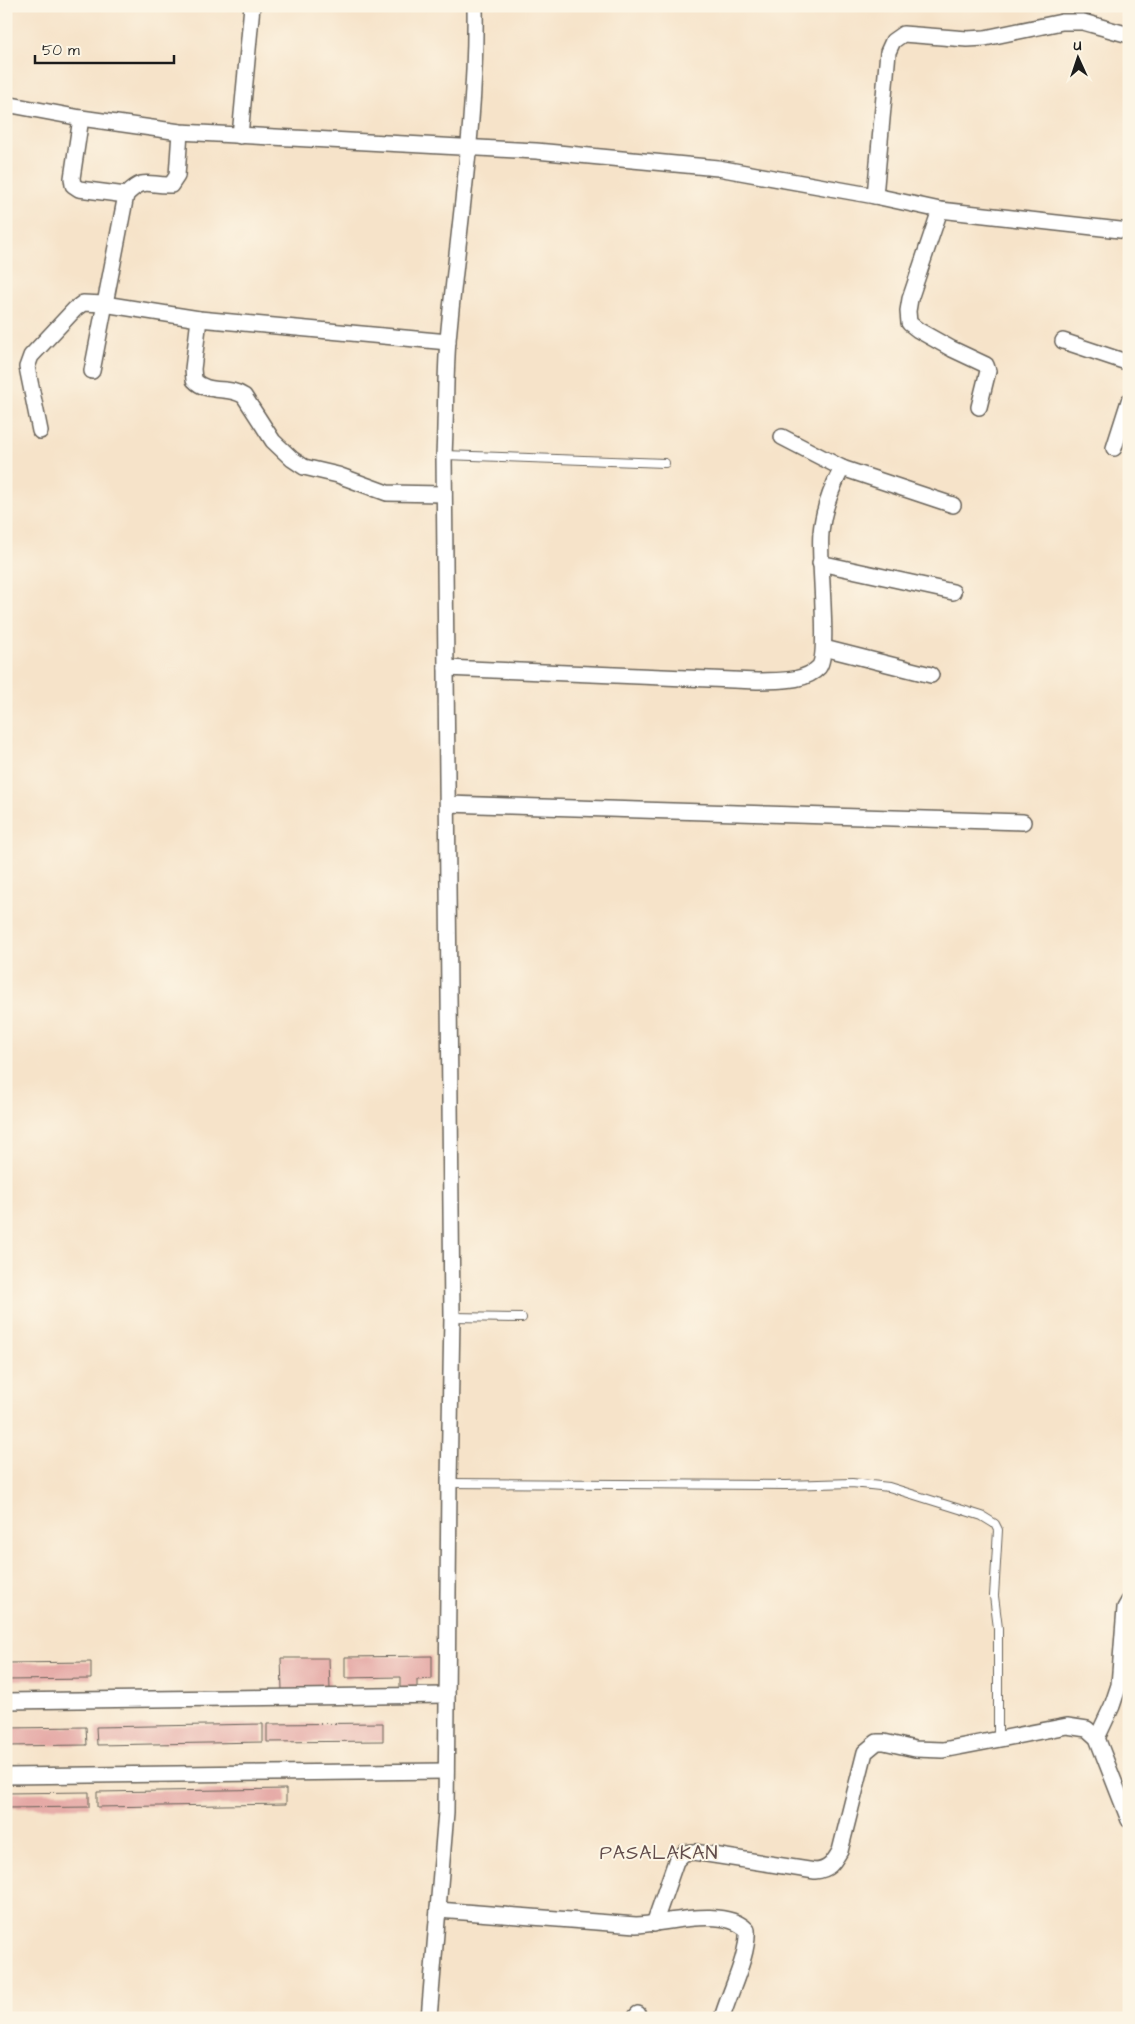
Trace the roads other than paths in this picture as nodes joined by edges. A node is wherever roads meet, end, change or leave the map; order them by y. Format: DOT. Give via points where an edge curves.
graph roads {
  1 [pos="252,6"];
  2 [pos="475,6"];
  3 [pos="1129,35"];
  4 [pos="6,104"];
  5 [pos="81,118"];
  6 [pos="180,132"];
  7 [pos="240,136"];
  8 [pos="469,149"];
  9 [pos="126,195"];
  10 [pos="875,196"];
  11 [pos="940,210"];
  12 [pos="1129,231"];
  13 [pos="104,304"];
  14 [pos="200,319"];
  15 [pos="1063,341"];
  16 [pos="448,342"];
  17 [pos="1129,363"];
  18 [pos="92,370"];
  19 [pos="1129,401"];
  20 [pos="979,407"];
  21 [pos="40,431"];
  22 [pos="782,437"];
  23 [pos="1114,448"];
  24 [pos="444,455"];
  25 [pos="665,463"];
  26 [pos="842,468"];
  27 [pos="444,494"];
  28 [pos="953,505"];
  29 [pos="820,563"];
  30 [pos="953,592"];
  31 [pos="824,648"];
  32 [pos="446,668"];
  33 [pos="931,675"];
  34 [pos="448,804"];
  35 [pos="1023,822"];
  36 [pos="452,1317"];
  37 [pos="522,1318"];
  38 [pos="448,1483"];
  39 [pos="1129,1601"];
  40 [pos="447,1695"];
  41 [pos="6,1701"];
  42 [pos="1097,1738"];
  43 [pos="998,1740"];
  44 [pos="446,1771"];
  45 [pos="6,1776"];
  46 [pos="1128,1822"];
  47 [pos="438,1910"];
  48 [pos="654,1924"];
  49 [pos="429,2018"];
  50 [pos="722,2018"];
  1 -- 7 [label="street"];
  2 -- 8 [label="street"];
  3 -- 10 [label="street" via="1073,21 986,38 903,34 893,40 888,52"];
  4 -- 5 [label="street"];
  5 -- 6 [label="street"];
  5 -- 9 [label="street" via="73,185 79,189"];
  6 -- 7 [label="street"];
  6 -- 9 [label="street" via="175,181 171,185 136,185"];
  7 -- 8 [label="street"];
  8 -- 10 [label="street" via="587,155 718,168"];
  8 -- 16 [label="street"];
  9 -- 13 [label="street"];
  10 -- 11 [label="street"];
  11 -- 12 [label="street"];
  11 -- 20 [label="street" via="910,299 909,323 952,350 986,365 988,371"];
  13 -- 14 [label="street"];
  13 -- 18 [label="street"];
  13 -- 21 [label="street" via="83,303 31,356 27,367"];
  14 -- 16 [label="street"];
  14 -- 27 [label="street" via="192,369 194,380 209,388 238,392 244,396 273,441 292,459 304,467 354,480 380,492"];
  15 -- 17 [label="street"];
  16 -- 24 [label="street"];
  19 -- 23 [label="street"];
  22 -- 26 [label="street"];
  24 -- 25 [label="lane"];
  24 -- 27 [label="street"];
  26 -- 28 [label="street"];
  26 -- 29 [label="street" via="830,491 824,513"];
  27 -- 32 [label="street"];
  29 -- 30 [label="street"];
  29 -- 31 [label="street"];
  31 -- 32 [label="street" via="820,665 812,673 800,678 757,681"];
  31 -- 33 [label="street"];
  32 -- 34 [label="street"];
  34 -- 35 [label="street"];
  34 -- 36 [label="street"];
  36 -- 37 [label="lane"];
  36 -- 38 [label="street"];
  38 -- 40 [label="street"];
  38 -- 43 [label="lane" via="852,1483 889,1487 982,1516 995,1524 998,1530 994,1596 998,1628"];
  39 -- 42 [label="street" via="1125,1608 1119,1685"];
  40 -- 41 [label="street"];
  40 -- 44 [label="street"];
  42 -- 43 [label="street" via="1087,1729 1066,1726"];
  42 -- 46 [label="street"];
  43 -- 48 [label="street" via="943,1750 877,1742 865,1752 840,1851 832,1865 815,1871 684,1853 676,1861"];
  44 -- 45 [label="street"];
  44 -- 47 [label="street"];
  47 -- 48 [label="street"];
  47 -- 49 [label="street"];
  48 -- 50 [label="street" via="693,1917 723,1920 747,1930 735,1984"];
}
